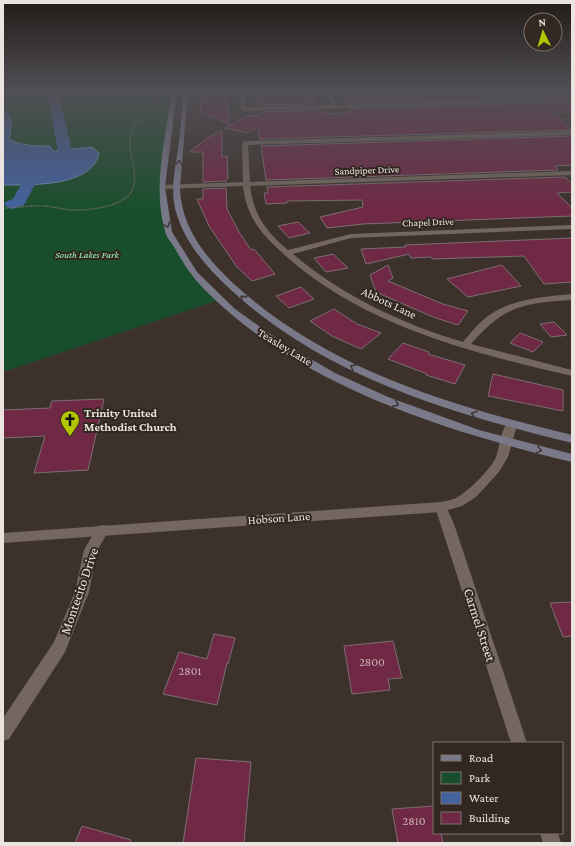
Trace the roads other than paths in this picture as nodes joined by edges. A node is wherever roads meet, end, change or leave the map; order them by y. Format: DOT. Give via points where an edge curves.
graph roads {
  1 [pos="170,130"];
  2 [pos="182,130"];
  3 [pos="572,133"];
  4 [pos="572,173"];
  5 [pos="247,185"];
  6 [pos="162,187"];
  7 [pos="176,187"];
  8 [pos="572,227"];
  9 [pos="286,253"];
  10 [pos="572,297"];
  11 [pos="465,345"];
  12 [pos="572,373"];
  13 [pos="511,425"];
  14 [pos="572,439"];
  15 [pos="506,442"];
  16 [pos="572,458"];
  17 [pos="441,507"];
  18 [pos="102,530"];
  19 [pos="3,538"];
  20 [pos="3,733"];
  21 [pos="519,742"];
  1 -- 6 [label="main road, Teasley Lane"];
  7 -- 2 [label="main road, Teasley Lane, one-way"];
  3 -- 5 [label="street, Abbots Lane" via="245,142"];
  4 -- 5 [label="street, Sandpiper Drive"];
  5 -- 7 [label="street, Sandpiper Drive"];
  5 -- 9 [label="street, Abbots Lane" via="252,212"];
  6 -- 7 [label="street, Sandpiper Drive"];
  6 -- 15 [label="main road, Teasley Lane, one-way" via="164,215 184,262 213,295 260,332 292,353 355,387 436,420"];
  13 -- 7 [label="main road, Teasley Lane, one-way" via="393,386 356,369 278,324 234,289 202,256 186,230 179,210"];
  8 -- 9 [label="street, Chapel Drive" via="351,236 320,242"];
  9 -- 11 [label="street, Abbots Lane" via="321,281 358,302 409,326"];
  10 -- 11 [label="street" via="530,301 505,309 486,322"];
  11 -- 12 [label="street, Abbots Lane" via="522,362"];
  13 -- 14 [label="main road, Teasley Lane"];
  13 -- 15 [label="street, Hobson Lane"];
  15 -- 16 [label="main road, Teasley Lane, one-way"];
  15 -- 17 [label="street, Hobson Lane" via="502,456 494,469 472,494 458,503"];
  17 -- 18 [label="street, Hobson Lane"];
  17 -- 21 [label="street, Carmel Street"];
  18 -- 19 [label="street, Hobson Lane"];
  18 -- 20 [label="street, Montecito Drive" via="91,550 82,592 60,647"];
}
